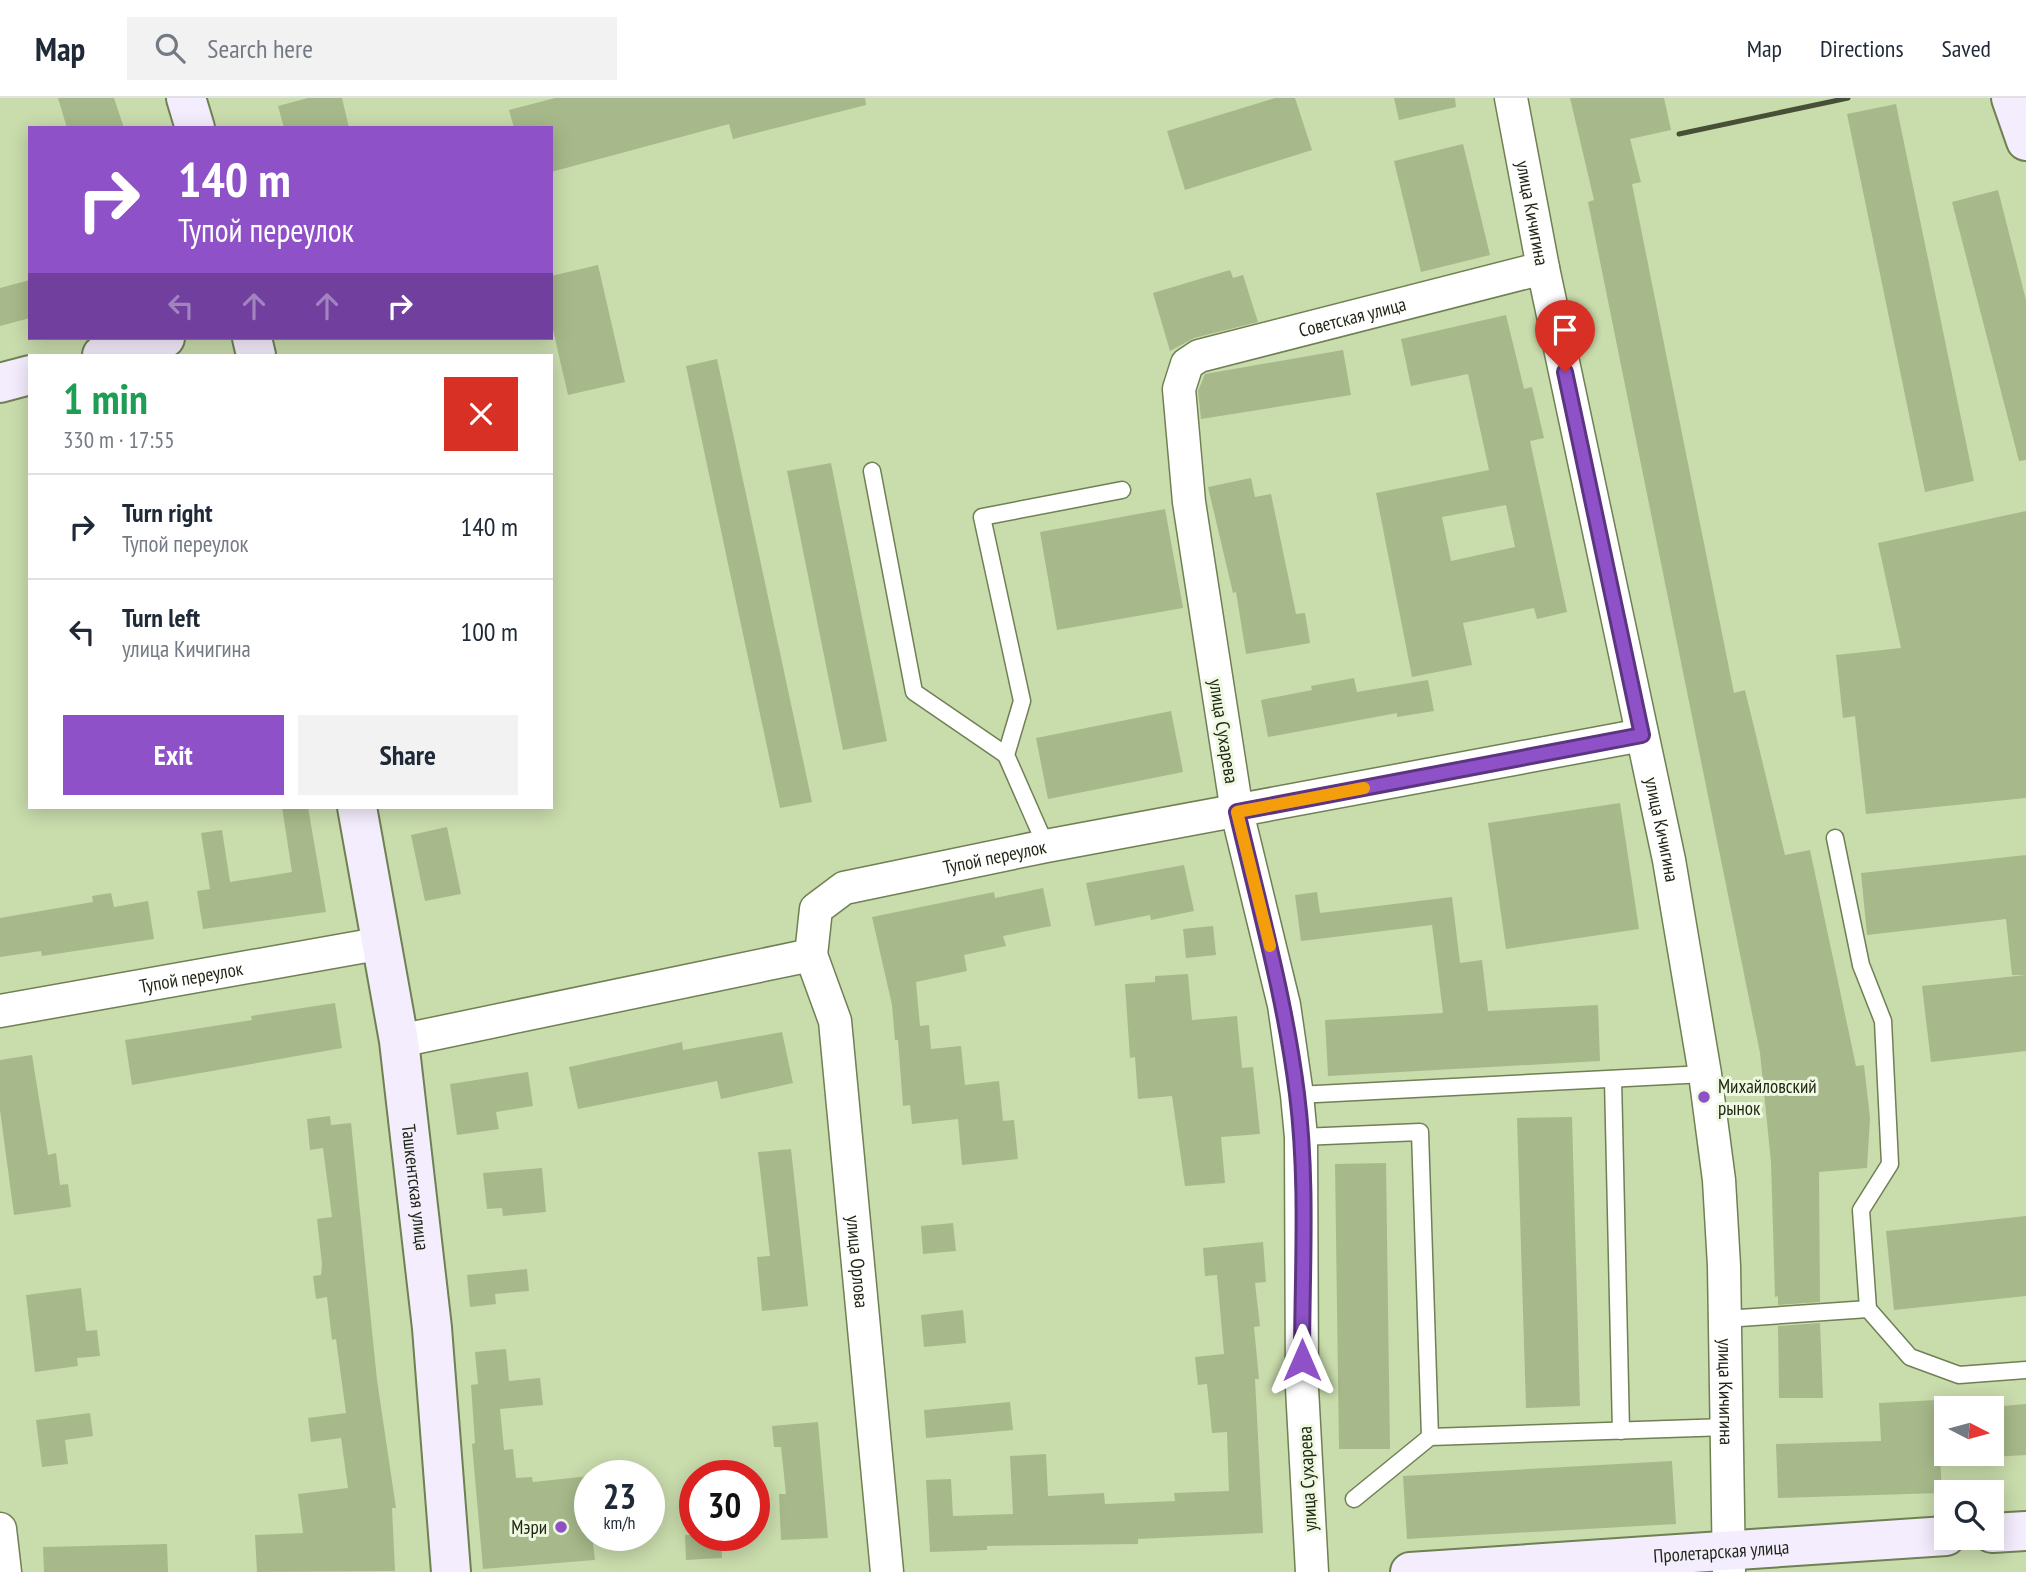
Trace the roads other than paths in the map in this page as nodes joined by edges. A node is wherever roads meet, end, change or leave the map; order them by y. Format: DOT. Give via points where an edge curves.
graph roads {
  1 [pos="186,98"];
  2 [pos="1511,98"];
  3 [pos="2011,98"];
  4 [pos="194,126"];
  5 [pos="2026,141"];
  6 [pos="1543,268"];
  7 [pos="158,340"];
  8 [pos="106,354"];
  9 [pos="28,376"];
  10 [pos="0,383"];
  11 [pos="1179,388"];
  12 [pos="872,471"];
  13 [pos="1122,490"];
  14 [pos="1642,735"];
  15 [pos="1006,755"];
  16 [pos="357,809"];
  17 [pos="1237,812"];
  18 [pos="1835,838"];
  19 [pos="1046,846"];
  20 [pos="383,943"];
  21 [pos="811,955"];
  22 [pos="0,1011"];
  23 [pos="399,1041"];
  24 [pos="1705,1073"];
  25 [pos="1613,1079"];
  26 [pos="1297,1095"];
  27 [pos="1301,1137"];
  28 [pos="1868,1309"];
  29 [pos="1725,1319"];
  30 [pos="2026,1370"];
  31 [pos="1727,1427"];
  32 [pos="1621,1431"];
  33 [pos="1430,1437"];
  34 [pos="1354,1499"];
  35 [pos="0,1529"];
  36 [pos="2026,1531"];
  37 [pos="2004,1532"];
  38 [pos="1934,1537"];
  39 [pos="1730,1560"];
  40 [pos="5,1572"];
  41 [pos="451,1572"];
  42 [pos="887,1572"];
  43 [pos="1312,1572"];
  44 [pos="1410,1572"];
  1 -- 4 [label="street"];
  2 -- 6 [label="street, улица Кичигина"];
  3 -- 5 [label="street"];
  6 -- 11 [label="street, Советская улица" via="1199,356 1187,364"];
  6 -- 14 [label="street, улица Кичигина"];
  7 -- 8 [label="street"];
  9 -- 10 [label="street"];
  11 -- 17 [label="street, улица Сухарева" via="1189,502"];
  12 -- 15 [label="lane" via="914,692"];
  13 -- 15 [label="lane" via="982,517 1022,701"];
  14 -- 17 [label="street, Тупой переулок"];
  14 -- 24 [label="street, улица Кичигина"];
  15 -- 19 [label="lane"];
  16 -- 20 [label="street, Ташкентская улица"];
  17 -- 19 [label="street, Тупой переулок"];
  17 -- 26 [label="street, улица Сухарева" via="1284,1005"];
  18 -- 28 [label="lane" via="1861,965 1883,1021 1890,1164 1861,1210"];
  19 -- 21 [label="street, Тупой переулок" via="844,888 816,909"];
  20 -- 22 [label="street, Тупой переулок"];
  20 -- 23 [label="street, Ташкентская улица"];
  21 -- 23 [label="street"];
  21 -- 42 [label="street, улица Орлова" via="835,1021"];
  23 -- 41 [label="street, Ташкентская улица" via="432,1328"];
  24 -- 25 [label="lane"];
  24 -- 29 [label="street, улица Кичигина" via="1719,1180"];
  25 -- 26 [label="lane"];
  25 -- 32 [label="lane"];
  26 -- 27 [label="street, улица Сухарева"];
  27 -- 33 [label="lane" via="1420,1132"];
  27 -- 43 [label="street, улица Сухарева" via="1302,1388"];
  28 -- 29 [label="lane"];
  28 -- 30 [label="lane" via="1910,1357 1958,1375"];
  29 -- 31 [label="street, улица Кичигина"];
  31 -- 32 [label="lane"];
  31 -- 39 [label="street, улица Кичигина"];
  32 -- 33 [label="lane"];
  33 -- 34 [label="lane"];
  35 -- 40 [label="street"];
  36 -- 37 [label="street"];
  38 -- 39 [label="street, Пролетарская улица"];
  39 -- 44 [label="street, Пролетарская улица"];
}
